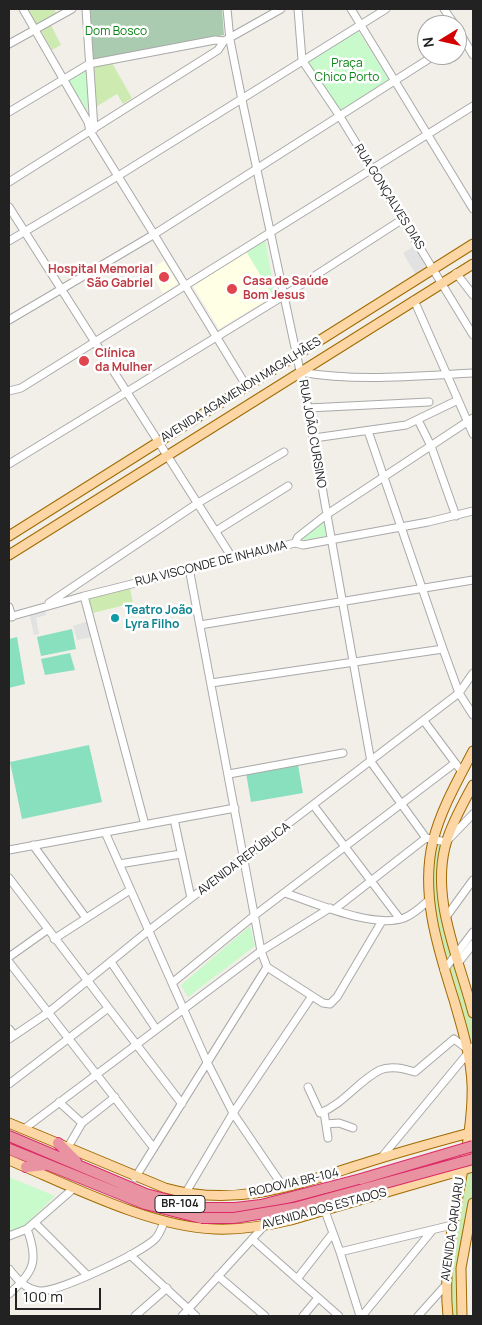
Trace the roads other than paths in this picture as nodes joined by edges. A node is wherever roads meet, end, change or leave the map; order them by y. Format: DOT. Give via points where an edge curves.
graph roads {
  1 [pos="23,9"];
  2 [pos="72,9"];
  3 [pos="86,9"];
  4 [pos="227,9"];
  5 [pos="281,9"];
  6 [pos="298,9"];
  7 [pos="351,9"];
  8 [pos="386,9"];
  9 [pos="360,24"];
  10 [pos="35,30"];
  11 [pos="227,40"];
  12 [pos="9,44"];
  13 [pos="302,60"];
  14 [pos="89,64"];
  15 [pos="419,65"];
  16 [pos="63,78"];
  17 [pos="396,80"];
  18 [pos="242,100"];
  19 [pos="473,106"];
  20 [pos="9,112"];
  21 [pos="339,115"];
  22 [pos="92,130"];
  23 [pos="428,134"];
  24 [pos="258,167"];
  25 [pos="372,170"];
  26 [pos="118,176"];
  27 [pos="9,182"];
  28 [pos="9,207"];
  29 [pos="473,209"];
  30 [pos="403,219"];
  31 [pos="272,231"];
  32 [pos="24,232"];
  33 [pos="153,235"];
  34 [pos="9,241"];
  35 [pos="473,244"];
  36 [pos="473,264"];
  37 [pos="434,268"];
  38 [pos="456,273"];
  39 [pos="442,283"];
  40 [pos="186,285"];
  41 [pos="61,290"];
  42 [pos="285,295"];
  43 [pos="473,295"];
  44 [pos="414,300"];
  45 [pos="9,320"];
  46 [pos="473,335"];
  47 [pos="216,336"];
  48 [pos="94,342"];
  49 [pos="298,355"];
  50 [pos="300,372"];
  51 [pos="473,373"];
  52 [pos="447,374"];
  53 [pos="246,387"];
  54 [pos="21,388"];
  55 [pos="9,391"];
  56 [pos="126,392"];
  57 [pos="9,396"];
  58 [pos="458,400"];
  59 [pos="429,402"];
  60 [pos="308,408"];
  61 [pos="418,420"];
  62 [pos="470,420"];
  63 [pos="368,431"];
  64 [pos="473,434"];
  65 [pos="314,438"];
  66 [pos="158,442"];
  67 [pos="431,446"];
  68 [pos="284,452"];
  69 [pos="166,455"];
  70 [pos="9,464"];
  71 [pos="385,476"];
  72 [pos="288,486"];
  73 [pos="198,503"];
  74 [pos="473,511"];
  75 [pos="326,514"];
  76 [pos="456,516"];
  77 [pos="401,527"];
  78 [pos="216,531"];
  79 [pos="9,536"];
  80 [pos="331,540"];
  81 [pos="295,543"];
  82 [pos="9,555"];
  83 [pos="233,558"];
  84 [pos="189,568"];
  85 [pos="473,580"];
  86 [pos="423,589"];
  87 [pos="84,596"];
  88 [pos="342,602"];
  89 [pos="9,607"];
  90 [pos="44,607"];
  91 [pos="10,617"];
  92 [pos="200,625"];
  93 [pos="443,649"];
  94 [pos="352,662"];
  95 [pos="473,673"];
  96 [pos="211,683"];
  97 [pos="459,693"];
  98 [pos="473,715"];
  99 [pos="424,721"];
  100 [pos="473,751"];
  101 [pos="343,753"];
  102 [pos="371,762"];
  103 [pos="455,763"];
  104 [pos="462,772"];
  105 [pos="228,774"];
  106 [pos="473,785"];
  107 [pos="402,805"];
  108 [pos="314,806"];
  109 [pos="235,808"];
  110 [pos="473,814"];
  111 [pos="174,819"];
  112 [pos="471,823"];
  113 [pos="145,825"];
  114 [pos="105,832"];
  115 [pos="430,840"];
  116 [pos="446,842"];
  117 [pos="33,845"];
  118 [pos="345,848"];
  119 [pos="9,850"];
  120 [pos="181,854"];
  121 [pos="244,859"];
  122 [pos="119,864"];
  123 [pos="9,878"];
  124 [pos="473,880"];
  125 [pos="371,882"];
  126 [pos="130,890"];
  127 [pos="285,893"];
  128 [pos="192,898"];
  129 [pos="429,900"];
  130 [pos="333,909"];
  131 [pos="255,915"];
  132 [pos="446,917"];
  133 [pos="86,918"];
  134 [pos="400,919"];
  135 [pos="382,921"];
  136 [pos="47,930"];
  137 [pos="148,931"];
  138 [pos="473,932"];
  139 [pos="54,939"];
  140 [pos="473,944"];
  141 [pos="261,951"];
  142 [pos="9,957"];
  143 [pos="457,958"];
  144 [pos="9,962"];
  145 [pos="112,962"];
  146 [pos="267,967"];
  147 [pos="444,970"];
  148 [pos="86,980"];
  149 [pos="172,982"];
  150 [pos="312,996"];
  151 [pos="472,1000"];
  152 [pos="108,1009"];
  153 [pos="184,1009"];
  154 [pos="49,1012"];
  155 [pos="473,1013"];
  156 [pos="156,1029"];
  157 [pos="10,1035"];
  158 [pos="70,1039"];
  159 [pos="136,1044"];
  160 [pos="469,1049"];
  161 [pos="207,1062"];
  162 [pos="97,1074"];
  163 [pos="9,1084"];
  164 [pos="308,1087"];
  165 [pos="115,1097"];
  166 [pos="59,1102"];
  167 [pos="182,1104"];
  168 [pos="324,1112"];
  169 [pos="233,1113"];
  170 [pos="9,1123"];
  171 [pos="82,1123"];
  172 [pos="326,1124"];
  173 [pos="353,1128"];
  174 [pos="24,1129"];
  175 [pos="470,1132"];
  176 [pos="9,1136"];
  177 [pos="328,1138"];
  178 [pos="58,1143"];
  179 [pos="473,1146"];
  180 [pos="68,1147"];
  181 [pos="153,1147"];
  182 [pos="9,1149"];
  183 [pos="381,1158"];
  184 [pos="9,1160"];
  185 [pos="46,1165"];
  186 [pos="83,1166"];
  187 [pos="26,1167"];
  188 [pos="469,1167"];
  189 [pos="135,1178"];
  190 [pos="74,1188"];
  191 [pos="284,1188"];
  192 [pos="185,1194"];
  193 [pos="473,1209"];
  194 [pos="325,1211"];
  195 [pos="164,1222"];
  196 [pos="35,1223"];
  197 [pos="264,1226"];
  198 [pos="452,1226"];
  199 [pos="27,1229"];
  200 [pos="431,1232"];
  201 [pos="333,1233"];
  202 [pos="9,1236"];
  203 [pos="252,1239"];
  204 [pos="340,1252"];
  205 [pos="130,1255"];
  206 [pos="9,1269"];
  207 [pos="87,1275"];
  208 [pos="218,1276"];
  209 [pos="297,1279"];
  210 [pos="21,1283"];
  211 [pos="444,1287"];
  212 [pos="167,1288"];
  213 [pos="9,1294"];
  214 [pos="318,1298"];
  215 [pos="188,1310"];
  216 [pos="135,1316"];
  217 [pos="182,1316"];
  218 [pos="196,1316"];
  219 [pos="264,1316"];
  220 [pos="303,1316"];
  221 [pos="339,1316"];
  222 [pos="361,1316"];
  223 [pos="418,1316"];
  224 [pos="448,1316"];
  225 [pos="462,1316"];
  1 -- 10 [label="street"];
  2 -- 10 [label="street"];
  3 -- 14 [label="street"];
  4 -- 11 [label="street, RUA JOÃO CURSINO"];
  5 -- 11 [label="street"];
  6 -- 13 [label="street"];
  7 -- 9 [label="street"];
  8 -- 9 [label="street"];
  9 -- 13 [label="street"];
  9 -- 17 [label="street"];
  10 -- 12 [label="street"];
  10 -- 16 [label="street"];
  11 -- 14 [label="street"];
  11 -- 18 [label="street, RUA JOÃO CURSINO"];
  11 -- 22 [label="street" via="218,50"];
  13 -- 18 [label="street"];
  13 -- 21 [label="street, RUA GONÇALVES DIAS"];
  14 -- 16 [label="street"];
  14 -- 22 [label="street"];
  15 -- 17 [label="street"];
  16 -- 20 [label="street"];
  16 -- 22 [label="street"];
  17 -- 21 [label="street"];
  17 -- 23 [label="street"];
  18 -- 24 [label="street, RUA JOÃO CURSINO"];
  18 -- 26 [label="street"];
  19 -- 23 [label="street"];
  21 -- 24 [label="street"];
  21 -- 25 [label="street, RUA GONÇALVES DIAS"];
  22 -- 26 [label="street"];
  22 -- 27 [label="street"];
  23 -- 25 [label="street"];
  23 -- 29 [label="street"];
  24 -- 31 [label="street, RUA JOÃO CURSINO"];
  24 -- 33 [label="street"];
  25 -- 30 [label="street, RUA GONÇALVES DIAS"];
  25 -- 31 [label="street"];
  26 -- 32 [label="street"];
  26 -- 33 [label="street"];
  28 -- 32 [label="street"];
  30 -- 37 [label="street, RUA GONÇALVES DIAS"];
  30 -- 42 [label="street"];
  31 -- 40 [label="street"];
  31 -- 42 [label="street, RUA JOÃO CURSINO"];
  32 -- 34 [label="street"];
  32 -- 41 [label="street"];
  33 -- 40 [label="street"];
  33 -- 41 [label="street"];
  35 -- 37 [label="main road, AVENIDA AGAMENON MAGALHÃES"];
  36 -- 38 [label="main road, AVENIDA AGAMENON MAGALHÃES"];
  37 -- 39 [label="street, RUA GONÇALVES DIAS"];
  37 -- 49 [label="main road, AVENIDA AGAMENON MAGALHÃES"];
  38 -- 39 [label="main road, AVENIDA AGAMENON MAGALHÃES"];
  38 -- 43 [label="street"];
  39 -- 44 [label="main road, AVENIDA AGAMENON MAGALHÃES"];
  39 -- 46 [label="street, RUA GONÇALVES DIAS"];
  40 -- 47 [label="street"];
  40 -- 48 [label="street"];
  41 -- 45 [label="street"];
  41 -- 48 [label="street"];
  42 -- 47 [label="street"];
  42 -- 49 [label="street, RUA JOÃO CURSINO"];
  44 -- 50 [label="main road, AVENIDA AGAMENON MAGALHÃES"];
  44 -- 52 [label="street"];
  47 -- 53 [label="street"];
  47 -- 56 [label="street"];
  48 -- 54 [label="street"];
  48 -- 56 [label="street"];
  49 -- 50 [label="street, RUA JOÃO CURSINO"];
  49 -- 53 [label="main road, AVENIDA AGAMENON MAGALHÃES"];
  50 -- 52 [label="street" via="339,376 422,377"];
  50 -- 60 [label="street, RUA JOÃO CURSINO"];
  50 -- 69 [label="main road, AVENIDA AGAMENON MAGALHÃES"];
  51 -- 52 [label="street"];
  52 -- 58 [label="street"];
  53 -- 66 [label="main road, AVENIDA AGAMENON MAGALHÃES"];
  54 -- 55 [label="street"];
  54 -- 57 [label="street"];
  56 -- 66 [label="street"];
  56 -- 70 [label="street"];
  58 -- 61 [label="street"];
  58 -- 62 [label="street"];
  59 -- 60 [label="street"];
  60 -- 65 [label="street, RUA JOÃO CURSINO"];
  61 -- 63 [label="street"];
  61 -- 67 [label="street"];
  62 -- 64 [label="street"];
  62 -- 67 [label="street"];
  63 -- 65 [label="street"];
  63 -- 71 [label="street"];
  65 -- 75 [label="street, RUA JOÃO CURSINO"];
  66 -- 69 [label="street"];
  66 -- 79 [label="main road, AVENIDA AGAMENON MAGALHÃES"];
  67 -- 71 [label="street"];
  67 -- 76 [label="street"];
  68 -- 73 [label="street"];
  69 -- 73 [label="street"];
  69 -- 82 [label="main road, AVENIDA AGAMENON MAGALHÃES"];
  71 -- 75 [label="street"];
  71 -- 77 [label="street"];
  72 -- 78 [label="street"];
  73 -- 78 [label="street"];
  73 -- 90 [label="street"];
  74 -- 76 [label="street, RUA VISCONDE DE INHAUMA"];
  75 -- 80 [label="street, RUA JOÃO CURSINO"];
  75 -- 81 [label="street"];
  76 -- 77 [label="street, RUA VISCONDE DE INHAUMA"];
  77 -- 80 [label="street, RUA VISCONDE DE INHAUMA"];
  77 -- 86 [label="street"];
  78 -- 83 [label="street"];
  80 -- 81 [label="street, RUA VISCONDE DE INHAUMA" via="303,545"];
  80 -- 88 [label="street, RUA JOÃO CURSINO"];
  81 -- 83 [label="street, RUA VISCONDE DE INHAUMA"];
  83 -- 84 [label="street, RUA VISCONDE DE INHAUMA"];
  84 -- 87 [label="street, RUA VISCONDE DE INHAUMA"];
  84 -- 92 [label="street"];
  85 -- 86 [label="street"];
  86 -- 88 [label="street"];
  86 -- 93 [label="street"];
  87 -- 90 [label="street, RUA VISCONDE DE INHAUMA"];
  87 -- 113 [label="street"];
  88 -- 92 [label="street"];
  88 -- 94 [label="street, RUA JOÃO CURSINO"];
  89 -- 91 [label="street"];
  90 -- 91 [label="street, RUA VISCONDE DE INHAUMA"];
  92 -- 96 [label="street"];
  93 -- 94 [label="street"];
  93 -- 97 [label="street"];
  94 -- 96 [label="street"];
  94 -- 102 [label="street, RUA JOÃO CURSINO"];
  95 -- 97 [label="street, AVENIDA REPÚBLICA"];
  96 -- 105 [label="street"];
  97 -- 98 [label="street"];
  97 -- 99 [label="street, AVENIDA REPÚBLICA"];
  99 -- 102 [label="street, AVENIDA REPÚBLICA"];
  99 -- 103 [label="street"];
  100 -- 104 [label="main road, AVENIDA CARUARU"];
  101 -- 105 [label="street"];
  102 -- 107 [label="street, RUA JOÃO CURSINO"];
  102 -- 108 [label="street, AVENIDA REPÚBLICA"];
  103 -- 104 [label="street"];
  103 -- 107 [label="street"];
  104 -- 115 [label="main road, AVENIDA CARUARU"];
  105 -- 109 [label="street"];
  106 -- 116 [label="main road"];
  107 -- 115 [label="street, RUA JOÃO CURSINO"];
  107 -- 118 [label="street"];
  108 -- 118 [label="street"];
  108 -- 121 [label="street, AVENIDA REPÚBLICA"];
  109 -- 111 [label="street"];
  109 -- 121 [label="street"];
  110 -- 112 [label="street"];
  111 -- 113 [label="street"];
  111 -- 120 [label="street"];
  112 -- 116 [label="street"];
  113 -- 114 [label="street"];
  114 -- 117 [label="street"];
  114 -- 122 [label="street"];
  115 -- 116 [label="street"];
  115 -- 125 [label="street"];
  115 -- 129 [label="main road, AVENIDA CARUARU"];
  116 -- 132 [label="main road" via="442,875"];
  117 -- 119 [label="street"];
  117 -- 133 [label="street"];
  118 -- 125 [label="street"];
  118 -- 127 [label="street"];
  120 -- 122 [label="street"];
  120 -- 128 [label="street"];
  121 -- 128 [label="street, AVENIDA REPÚBLICA"];
  121 -- 131 [label="street"];
  122 -- 126 [label="street"];
  123 -- 136 [label="street"];
  124 -- 132 [label="street"];
  125 -- 130 [label="street"];
  125 -- 134 [label="street"];
  126 -- 133 [label="street"];
  126 -- 137 [label="street"];
  127 -- 130 [label="street"];
  127 -- 131 [label="street"];
  128 -- 137 [label="street, AVENIDA REPÚBLICA"];
  129 -- 134 [label="street"];
  129 -- 147 [label="main road, AVENIDA CARUARU"];
  130 -- 135 [label="street"];
  130 -- 141 [label="street"];
  131 -- 141 [label="street"];
  131 -- 149 [label="street"];
  132 -- 143 [label="main road"];
  133 -- 139 [label="street"];
  134 -- 135 [label="street"];
  135 -- 150 [label="street" via="337,997 330,1004"];
  136 -- 139 [label="street"];
  136 -- 142 [label="street"];
  137 -- 145 [label="street, AVENIDA REPÚBLICA"];
  137 -- 149 [label="street"];
  138 -- 143 [label="street"];
  139 -- 148 [label="street"];
  140 -- 143 [label="street"];
  141 -- 146 [label="street"];
  141 -- 153 [label="street"];
  143 -- 147 [label="street"];
  143 -- 151 [label="main road"];
  144 -- 154 [label="street"];
  145 -- 148 [label="street, AVENIDA REPÚBLICA"];
  145 -- 156 [label="street"];
  146 -- 150 [label="street"];
  146 -- 161 [label="street"];
  147 -- 160 [label="main road, AVENIDA CARUARU"];
  148 -- 152 [label="street"];
  148 -- 154 [label="street, AVENIDA REPÚBLICA"];
  149 -- 153 [label="street"];
  150 -- 169 [label="street"];
  151 -- 155 [label="main road"];
  152 -- 158 [label="street"];
  152 -- 159 [label="street"];
  153 -- 156 [label="street"];
  153 -- 161 [label="street"];
  154 -- 157 [label="street, AVENIDA REPÚBLICA"];
  154 -- 158 [label="street"];
  156 -- 159 [label="street"];
  158 -- 162 [label="street"];
  158 -- 163 [label="street"];
  159 -- 162 [label="street"];
  159 -- 167 [label="street"];
  160 -- 168 [label="street" via="454,1039 415,1072 402,1068 381,1069"];
  160 -- 175 [label="main road, AVENIDA CARUARU"];
  160 -- 183 [label="street"];
  161 -- 167 [label="street"];
  161 -- 169 [label="street"];
  162 -- 165 [label="street"];
  162 -- 166 [label="street"];
  164 -- 168 [label="street" via="320,1113"];
  165 -- 171 [label="street"];
  165 -- 181 [label="street"];
  166 -- 171 [label="street"];
  166 -- 174 [label="street"];
  167 -- 181 [label="street"];
  168 -- 172 [label="street"];
  169 -- 191 [label="street"];
  169 -- 192 [label="street"];
  170 -- 174 [label="main road"];
  171 -- 180 [label="street"];
  172 -- 173 [label="street" via="339,1123"];
  172 -- 177 [label="street"];
  174 -- 178 [label="main road"];
  175 -- 183 [label="main road"];
  175 -- 188 [label="main road, AVENIDA CARUARU"];
  176 -- 186 [label="highway, RODOVIA BR-104 / BR-104"];
  178 -- 180 [label="main road"];
  178 -- 186 [label="highway"];
  179 -- 186 [label="highway, RODOVIA BR-104 / BR-104, bridge" via="361,1180 262,1205 216,1209 185,1205 146,1194"];
  180 -- 189 [label="main road"];
  181 -- 189 [label="street"];
  182 -- 185 [label="highway, RODOVIA BR-104 / BR-104"];
  183 -- 191 [label="main road"];
  184 -- 187 [label="main road, AVENIDA DOS ESTADOS"];
  185 -- 187 [label="highway"];
  185 -- 188 [label="highway, RODOVIA BR-104 / BR-104, bridge" via="145,1204 201,1218 234,1218 294,1208"];
  187 -- 190 [label="main road, AVENIDA DOS ESTADOS"];
  188 -- 194 [label="main road, AVENIDA DOS ESTADOS"];
  188 -- 198 [label="main road, AVENIDA CARUARU"];
  189 -- 192 [label="main road"];
  190 -- 195 [label="main road, AVENIDA DOS ESTADOS"];
  190 -- 196 [label="street"];
  191 -- 192 [label="main road" via="226,1198"];
  193 -- 225 [label="main road, AVENIDA CARUARU" via="461,1268"];
  194 -- 197 [label="main road, AVENIDA DOS ESTADOS"];
  194 -- 201 [label="street"];
  195 -- 197 [label="main road, AVENIDA DOS ESTADOS" via="214,1230"];
  195 -- 205 [label="street" via="155,1238"];
  196 -- 199 [label="street"];
  196 -- 207 [label="street"];
  197 -- 203 [label="street"];
  198 -- 200 [label="street"];
  198 -- 211 [label="main road, AVENIDA CARUARU"];
  199 -- 202 [label="street"];
  199 -- 210 [label="street" via="35,1254"];
  200 -- 204 [label="street"];
  200 -- 222 [label="street"];
  201 -- 204 [label="street"];
  201 -- 209 [label="street"];
  203 -- 208 [label="street"];
  203 -- 209 [label="street"];
  204 -- 222 [label="street"];
  205 -- 207 [label="street"];
  205 -- 212 [label="street"];
  206 -- 210 [label="street"];
  207 -- 210 [label="street" via="42,1291"];
  208 -- 215 [label="street"];
  208 -- 219 [label="street"];
  209 -- 214 [label="street"];
  210 -- 213 [label="street"];
  211 -- 223 [label="street"];
  211 -- 224 [label="main road, AVENIDA CARUARU"];
  212 -- 215 [label="street"];
  212 -- 216 [label="street"];
  214 -- 220 [label="street"];
  214 -- 221 [label="street"];
  215 -- 217 [label="street"];
  215 -- 218 [label="street"];
}
